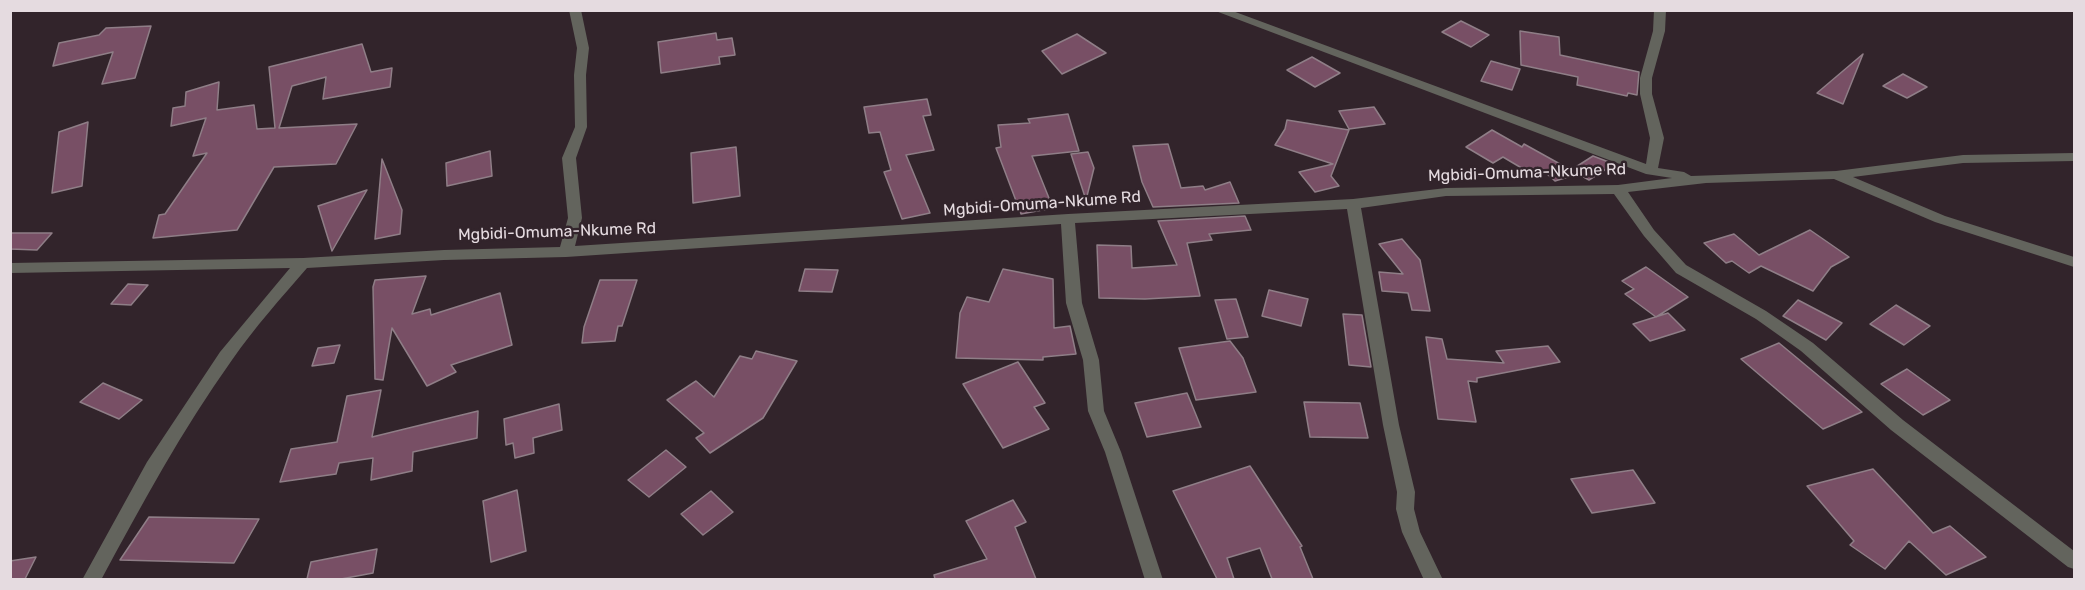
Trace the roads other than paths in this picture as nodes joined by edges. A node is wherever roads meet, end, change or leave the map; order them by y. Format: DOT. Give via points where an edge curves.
graph roads {
  1 [pos="574,10"];
  2 [pos="1218,10"];
  3 [pos="1660,10"];
  4 [pos="2074,157"];
  5 [pos="1651,171"];
  6 [pos="1836,175"];
  7 [pos="1706,179"];
  8 [pos="1618,189"];
  9 [pos="1353,204"];
  10 [pos="1068,219"];
  11 [pos="566,252"];
  12 [pos="2074,262"];
  13 [pos="303,263"];
  14 [pos="10,268"];
  15 [pos="2074,561"];
  16 [pos="91,579"];
  17 [pos="1154,579"];
  18 [pos="1434,579"];
  1 -- 11 [label="street" via="583,48 581,127 569,159 575,218"];
  2 -- 5 [label="street"];
  3 -- 5 [label="street" via="1659,31 1646,78 1657,138"];
  4 -- 6 [label="street, Mgbidi-Omuma-Nkume Rd" via="1963,159"];
  5 -- 7 [label="street"];
  6 -- 7 [label="street, Mgbidi-Omuma-Nkume Rd"];
  6 -- 12 [label="street" via="1940,219"];
  7 -- 8 [label="street, Mgbidi-Omuma-Nkume Rd"];
  8 -- 9 [label="street, Mgbidi-Omuma-Nkume Rd" via="1446,192"];
  8 -- 15 [label="street" via="1681,269 1807,347 1897,425"];
  9 -- 10 [label="street, Mgbidi-Omuma-Nkume Rd"];
  9 -- 18 [label="street" via="1390,425 1406,492 1405,509 1411,532"];
  10 -- 11 [label="street, Mgbidi-Omuma-Nkume Rd"];
  10 -- 17 [label="street" via="1074,303 1091,360 1095,411 1113,452"];
  11 -- 13 [label="street, Mgbidi-Omuma-Nkume Rd"];
  13 -- 14 [label="street, Mgbidi-Omuma-Nkume Rd"];
  13 -- 16 [label="street" via="226,356 153,467"];
}
